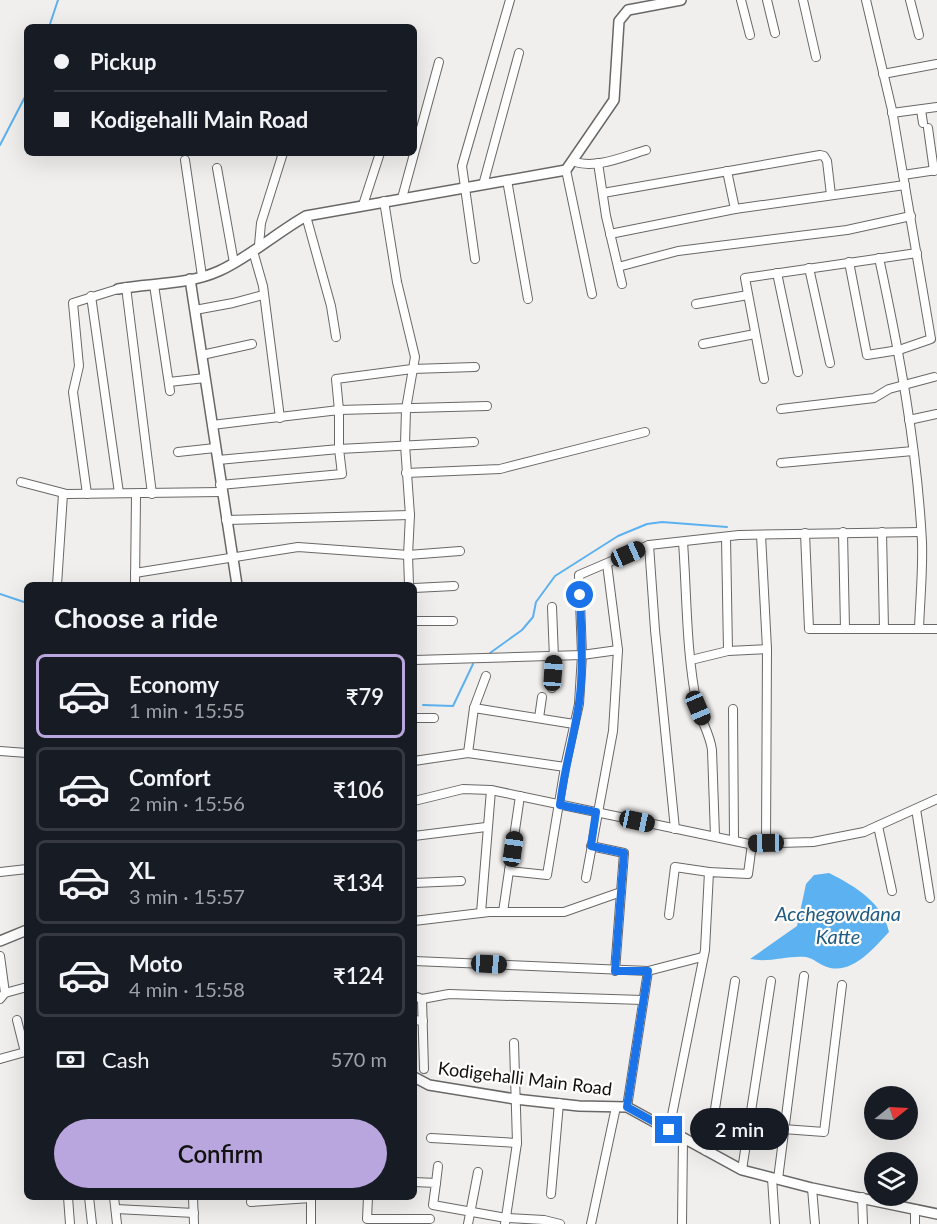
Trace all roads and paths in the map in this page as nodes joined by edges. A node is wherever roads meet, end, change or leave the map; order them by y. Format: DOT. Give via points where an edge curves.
graph roads {
  1 [pos="510,0"];
  2 [pos="681,0"];
  3 [pos="741,0"];
  4 [pos="767,0"];
  5 [pos="803,0"];
  6 [pos="866,0"];
  7 [pos="910,0"];
  8 [pos="666,1"];
  9 [pos="775,33"];
  10 [pos="750,35"];
  11 [pos="919,35"];
  12 [pos="519,53"];
  13 [pos="816,57"];
  14 [pos="439,62"];
  15 [pos="937,64"];
  16 [pos="883,74"];
  17 [pos="937,107"];
  18 [pos="921,110"];
  19 [pos="892,113"];
  20 [pos="417,143"];
  21 [pos="646,150"];
  22 [pos="282,156"];
  23 [pos="379,156"];
  24 [pos="413,156"];
  25 [pos="185,160"];
  26 [pos="573,161"];
  27 [pos="598,163"];
  28 [pos="217,168"];
  29 [pos="566,170"];
  30 [pos="727,171"];
  31 [pos="936,172"];
  32 [pos="903,175"];
  33 [pos="507,180"];
  34 [pos="905,184"];
  35 [pos="483,185"];
  36 [pos="465,188"];
  37 [pos="603,193"];
  38 [pos="831,195"];
  39 [pos="402,198"];
  40 [pos="384,201"];
  41 [pos="363,205"];
  42 [pos="735,208"];
  43 [pos="306,216"];
  44 [pos="910,216"];
  45 [pos="610,234"];
  46 [pos="256,248"];
  47 [pos="917,253"];
  48 [pos="879,258"];
  49 [pos="475,259"];
  50 [pos="234,262"];
  51 [pos="849,262"];
  52 [pos="618,267"];
  53 [pos="808,268"];
  54 [pos="777,273"];
  55 [pos="202,276"];
  56 [pos="190,279"];
  57 [pos="622,284"];
  58 [pos="154,285"];
  59 [pos="122,288"];
  60 [pos="592,294"];
  61 [pos="263,295"];
  62 [pos="748,295"];
  63 [pos="91,296"];
  64 [pos="528,299"];
  65 [pos="696,304"];
  66 [pos="195,310"];
  67 [pos="755,334"];
  68 [pos="336,338"];
  69 [pos="252,344"];
  70 [pos="703,344"];
  71 [pos="898,350"];
  72 [pos="202,355"];
  73 [pos="830,363"];
  74 [pos="475,367"];
  75 [pos="412,369"];
  76 [pos="798,372"];
  77 [pos="205,378"];
  78 [pos="934,378"];
  79 [pos="764,379"];
  80 [pos="904,385"];
  81 [pos="487,406"];
  82 [pos="406,409"];
  83 [pos="781,409"];
  84 [pos="339,410"];
  85 [pos="937,414"];
  86 [pos="280,418"];
  87 [pos="909,420"];
  88 [pos="212,425"];
  89 [pos="645,432"];
  90 [pos="474,442"];
  91 [pos="405,445"];
  92 [pos="215,448"];
  93 [pos="339,449"];
  94 [pos="913,451"];
  95 [pos="178,452"];
  96 [pos="218,460"];
  97 [pos="781,463"];
  98 [pos="405,473"];
  99 [pos="21,482"];
  100 [pos="221,488"];
  101 [pos="119,493"];
  102 [pos="63,494"];
  103 [pos="87,494"];
  104 [pos="152,494"];
  105 [pos="136,495"];
  106 [pos="410,515"];
  107 [pos="226,520"];
  108 [pos="843,532"];
  109 [pos="882,532"];
  110 [pos="921,532"];
  111 [pos="805,533"];
  112 [pos="761,535"];
  113 [pos="726,537"];
  114 [pos="683,542"];
  115 [pos="650,545"];
  116 [pos="460,551"];
  117 [pos="408,555"];
  118 [pos="231,559"];
  119 [pos="607,564"];
  120 [pos="135,573"];
  121 [pos="57,582"];
  122 [pos="135,582"];
  123 [pos="236,582"];
  124 [pos="410,582"];
  125 [pos="454,586"];
  126 [pos="417,588"];
  127 [pos="552,608"];
  128 [pos="417,621"];
  129 [pos="453,621"];
  130 [pos="845,629"];
  131 [pos="884,629"];
  132 [pos="919,629"];
  133 [pos="937,629"];
  134 [pos="767,648"];
  135 [pos="618,650"];
  136 [pos="728,651"];
  137 [pos="582,655"];
  138 [pos="554,658"];
  139 [pos="417,660"];
  140 [pos="691,660"];
  141 [pos="486,676"];
  142 [pos="552,688"];
  143 [pos="542,697"];
  144 [pos="474,708"];
  145 [pos="733,709"];
  146 [pos="417,718"];
  147 [pos="434,718"];
  148 [pos="539,718"];
  149 [pos="574,724"];
  150 [pos="0,751"];
  151 [pos="24,753"];
  152 [pos="468,753"];
  153 [pos="417,761"];
  154 [pos="565,767"];
  155 [pos="491,790"];
  156 [pos="520,796"];
  157 [pos="937,799"];
  158 [pos="417,800"];
  159 [pos="560,805"];
  160 [pos="916,808"];
  161 [pos="596,812"];
  162 [pos="878,826"];
  163 [pos="486,827"];
  164 [pos="675,829"];
  165 [pos="417,836"];
  166 [pos="715,836"];
  167 [pos="734,840"];
  168 [pos="753,843"];
  169 [pos="766,843"];
  170 [pos="591,846"];
  171 [pos="24,869"];
  172 [pos="0,872"];
  173 [pos="509,872"];
  174 [pos="709,872"];
  175 [pos="586,878"];
  176 [pos="461,881"];
  177 [pos="417,884"];
  178 [pos="892,891"];
  179 [pos="621,892"];
  180 [pos="930,898"];
  181 [pos="503,912"];
  182 [pos="481,913"];
  183 [pos="669,915"];
  184 [pos="417,921"];
  185 [pos="24,931"];
  186 [pos="0,941"];
  187 [pos="0,956"];
  188 [pos="702,957"];
  189 [pos="417,961"];
  190 [pos="615,971"];
  191 [pos="648,971"];
  192 [pos="804,976"];
  193 [pos="735,981"];
  194 [pos="771,981"];
  195 [pos="842,986"];
  196 [pos="24,988"];
  197 [pos="3,996"];
  198 [pos="418,998"];
  199 [pos="643,1000"];
  200 [pos="17,1020"];
  201 [pos="417,1020"];
  202 [pos="423,1021"];
  203 [pos="514,1044"];
  204 [pos="24,1045"];
  205 [pos="24,1053"];
  206 [pos="0,1059"];
  207 [pos="424,1070"];
  208 [pos="417,1079"];
  209 [pos="515,1099"];
  210 [pos="559,1103"];
  211 [pos="616,1107"];
  212 [pos="627,1107"];
  213 [pos="783,1129"];
  214 [pos="669,1130"];
  215 [pos="431,1138"];
  216 [pos="683,1138"];
  217 [pos="517,1143"];
  218 [pos="706,1151"];
  219 [pos="438,1166"];
  220 [pos="742,1170"];
  221 [pos="478,1172"];
  222 [pos="775,1179"];
  223 [pos="417,1182"];
  224 [pos="436,1183"];
  225 [pos="812,1188"];
  226 [pos="551,1194"];
  227 [pos="862,1197"];
  228 [pos="68,1200"];
  229 [pos="89,1200"];
  230 [pos="114,1200"];
  231 [pos="193,1200"];
  232 [pos="281,1200"];
  233 [pos="311,1200"];
  234 [pos="368,1200"];
  235 [pos="251,1202"];
  236 [pos="433,1205"];
  237 [pos="116,1209"];
  238 [pos="915,1209"];
  239 [pos="471,1210"];
  240 [pos="194,1213"];
  241 [pos="937,1214"];
  242 [pos="366,1221"];
  243 [pos="429,1221"];
  244 [pos="505,1221"];
  245 [pos="544,1222"];
  246 [pos="70,1224"];
  247 [pos="92,1224"];
  248 [pos="117,1224"];
  249 [pos="194,1224"];
  250 [pos="311,1224"];
  251 [pos="468,1224"];
  252 [pos="560,1224"];
  253 [pos="591,1224"];
  254 [pos="682,1224"];
  255 [pos="774,1224"];
  256 [pos="815,1224"];
  257 [pos="863,1224"];
  258 [pos="915,1224"];
  1 -- 36 [label="street" via="462,166"];
  2 -- 8 [label="street"];
  3 -- 10 [label="street"];
  4 -- 9 [label="street"];
  5 -- 13 [label="street"];
  6 -- 16 [label="street"];
  7 -- 11 [label="street"];
  8 -- 26 [label="street" via="628,10 619,21 614,100"];
  12 -- 35 [label="street"];
  14 -- 20 [label="street"];
  15 -- 16 [label="street"];
  16 -- 19 [label="street"];
  17 -- 18 [label="street"];
  18 -- 19 [label="street"];
  18 -- 31 [label="street"];
  19 -- 32 [label="street"];
  21 -- 27 [label="street"];
  22 -- 46 [label="street"];
  23 -- 41 [label="street"];
  24 -- 39 [label="street"];
  25 -- 55 [label="street"];
  26 -- 27 [label="street" via="582,165"];
  26 -- 29 [label="street"];
  27 -- 37 [label="street"];
  28 -- 50 [label="street"];
  29 -- 33 [label="street"];
  29 -- 60 [label="street"];
  30 -- 37 [label="street"];
  30 -- 38 [label="street" via="824,156"];
  30 -- 42 [label="street"];
  31 -- 32 [label="street"];
  32 -- 34 [label="street"];
  33 -- 35 [label="street"];
  33 -- 64 [label="street"];
  34 -- 38 [label="street"];
  34 -- 44 [label="street"];
  35 -- 36 [label="street"];
  36 -- 39 [label="street"];
  36 -- 49 [label="street"];
  37 -- 45 [label="street"];
  38 -- 42 [label="street"];
  39 -- 40 [label="street"];
  40 -- 41 [label="street"];
  40 -- 75 [label="street" via="397,282 415,357"];
  41 -- 43 [label="street"];
  42 -- 45 [label="street"];
  43 -- 46 [label="street"];
  43 -- 68 [label="street"];
  44 -- 47 [label="street"];
  44 -- 52 [label="street" via="847,230 678,251"];
  45 -- 52 [label="street"];
  46 -- 50 [label="street"];
  46 -- 61 [label="street"];
  47 -- 48 [label="street"];
  47 -- 71 [label="street" via="931,339"];
  48 -- 51 [label="street"];
  48 -- 71 [label="street"];
  50 -- 55 [label="street"];
  51 -- 53 [label="street"];
  51 -- 71 [label="street" via="867,356"];
  52 -- 57 [label="street"];
  53 -- 54 [label="street"];
  53 -- 73 [label="street"];
  54 -- 62 [label="street" via="745,278"];
  54 -- 76 [label="street"];
  55 -- 56 [label="street"];
  56 -- 58 [label="street"];
  56 -- 66 [label="street"];
  58 -- 59 [label="street"];
  58 -- 77 [label="street" via="170,387"];
  59 -- 63 [label="street"];
  59 -- 104 [label="street"];
  61 -- 66 [label="street"];
  61 -- 86 [label="street"];
  62 -- 65 [label="street"];
  62 -- 67 [label="street"];
  63 -- 101 [label="street"];
  63 -- 103 [label="street" via="73,303 79,366 73,392"];
  66 -- 72 [label="street"];
  67 -- 70 [label="street"];
  67 -- 79 [label="street"];
  69 -- 72 [label="street"];
  71 -- 80 [label="street"];
  72 -- 77 [label="street"];
  74 -- 75 [label="street"];
  75 -- 82 [label="street"];
  75 -- 84 [label="street" via="336,379"];
  77 -- 88 [label="street"];
  78 -- 80 [label="street"];
  80 -- 83 [label="street" via="874,398"];
  80 -- 87 [label="street"];
  81 -- 82 [label="street"];
  82 -- 84 [label="street"];
  82 -- 91 [label="street"];
  84 -- 86 [label="street"];
  84 -- 93 [label="street"];
  85 -- 87 [label="street"];
  86 -- 88 [label="street"];
  87 -- 94 [label="street"];
  88 -- 92 [label="street"];
  89 -- 98 [label="street" via="501,469"];
  90 -- 91 [label="street"];
  91 -- 93 [label="street"];
  91 -- 98 [label="street"];
  92 -- 95 [label="street"];
  92 -- 96 [label="street"];
  93 -- 96 [label="street"];
  93 -- 100 [label="street" via="342,474"];
  94 -- 97 [label="street"];
  94 -- 110 [label="street"];
  96 -- 100 [label="street"];
  98 -- 106 [label="street"];
  99 -- 102 [label="street"];
  100 -- 104 [label="street"];
  100 -- 107 [label="street"];
  101 -- 103 [label="street"];
  101 -- 105 [label="street"];
  102 -- 103 [label="street"];
  102 -- 121 [label="street"];
  104 -- 105 [label="street"];
  105 -- 120 [label="street"];
  106 -- 107 [label="street"];
  106 -- 117 [label="street"];
  107 -- 118 [label="street"];
  108 -- 109 [label="street"];
  108 -- 111 [label="street"];
  108 -- 130 [label="street"];
  109 -- 110 [label="street"];
  109 -- 131 [label="street"];
  110 -- 132 [label="street"];
  111 -- 112 [label="street"];
  111 -- 130 [label="street" via="809,630"];
  112 -- 113 [label="street"];
  112 -- 134 [label="street"];
  113 -- 114 [label="street"];
  113 -- 136 [label="street"];
  114 -- 115 [label="street"];
  114 -- 140 [label="street"];
  115 -- 119 [label="street"];
  115 -- 164 [label="street"];
  116 -- 117 [label="street"];
  117 -- 118 [label="street" via="298,547"];
  117 -- 124 [label="street"];
  118 -- 120 [label="street"];
  118 -- 123 [label="street"];
  119 -- 135 [label="street"];
  119 -- 137 [label="street" via="579,575"];
  120 -- 122 [label="street"];
  125 -- 126 [label="street"];
  127 -- 138 [label="street"];
  128 -- 129 [label="street"];
  130 -- 131 [label="street"];
  131 -- 132 [label="street"];
  132 -- 133 [label="street"];
  134 -- 136 [label="street"];
  134 -- 169 [label="street"];
  135 -- 137 [label="street"];
  135 -- 161 [label="street" via="613,731"];
  136 -- 140 [label="street"];
  137 -- 138 [label="street"];
  137 -- 149 [label="street"];
  138 -- 139 [label="street"];
  138 -- 142 [label="street"];
  140 -- 166 [label="street" via="698,708 710,738"];
  141 -- 144 [label="street"];
  143 -- 148 [label="street"];
  144 -- 148 [label="street"];
  144 -- 152 [label="street"];
  145 -- 167 [label="street"];
  146 -- 147 [label="street"];
  148 -- 149 [label="street"];
  149 -- 154 [label="street"];
  150 -- 151 [label="street"];
  152 -- 153 [label="street"];
  152 -- 154 [label="street"];
  154 -- 159 [label="street"];
  155 -- 156 [label="street"];
  155 -- 158 [label="street" via="464,789"];
  155 -- 163 [label="street"];
  156 -- 159 [label="street"];
  156 -- 173 [label="street"];
  157 -- 160 [label="street"];
  159 -- 161 [label="street"];
  159 -- 173 [label="street" via="547,875"];
  160 -- 162 [label="street"];
  160 -- 180 [label="street"];
  161 -- 164 [label="street"];
  161 -- 170 [label="street"];
  162 -- 169 [label="street" via="813,842"];
  162 -- 178 [label="street"];
  163 -- 165 [label="street"];
  163 -- 182 [label="street"];
  164 -- 166 [label="street"];
  166 -- 167 [label="street"];
  167 -- 168 [label="street"];
  168 -- 169 [label="street"];
  168 -- 174 [label="street" via="748,874"];
  170 -- 175 [label="street"];
  170 -- 179 [label="street" via="624,853"];
  171 -- 172 [label="street"];
  173 -- 181 [label="street"];
  174 -- 183 [label="street" via="675,867"];
  174 -- 188 [label="street"];
  176 -- 177 [label="street"];
  179 -- 181 [label="street" via="564,912"];
  179 -- 190 [label="street"];
  181 -- 182 [label="street"];
  182 -- 184 [label="street"];
  185 -- 186 [label="street"];
  187 -- 197 [label="street"];
  188 -- 191 [label="street"];
  188 -- 214 [label="street"];
  189 -- 190 [label="street"];
  190 -- 191 [label="street"];
  191 -- 199 [label="street"];
  192 -- 213 [label="street"];
  193 -- 218 [label="street"];
  194 -- 220 [label="street"];
  195 -- 213 [label="street" via="824,1132"];
  196 -- 197 [label="street"];
  198 -- 199 [label="street" via="449,994"];
  198 -- 202 [label="street"];
  199 -- 212 [label="street"];
  200 -- 204 [label="street"];
  201 -- 202 [label="street"];
  202 -- 207 [label="street"];
  203 -- 209 [label="street"];
  205 -- 206 [label="street"];
  208 -- 209 [label="street, Kodigehalli Main Road" via="429,1085"];
  209 -- 210 [label="street, Kodigehalli Main Road"];
  209 -- 217 [label="street"];
  210 -- 211 [label="street, Kodigehalli Main Road"];
  210 -- 226 [label="street"];
  211 -- 212 [label="street, Kodigehalli Main Road"];
  211 -- 253 [label="street"];
  212 -- 214 [label="street, Kodigehalli Main Road"];
  213 -- 222 [label="street"];
  214 -- 216 [label="street, Kodigehalli Main Road"];
  215 -- 217 [label="street"];
  216 -- 218 [label="street, Kodigehalli Main Road"];
  216 -- 254 [label="street"];
  217 -- 244 [label="street"];
  218 -- 220 [label="street, Kodigehalli Main Road"];
  219 -- 224 [label="street"];
  220 -- 222 [label="street, Kodigehalli Main Road"];
  221 -- 239 [label="street"];
  222 -- 225 [label="street, Kodigehalli Main Road"];
  222 -- 255 [label="street"];
  223 -- 224 [label="street"];
  224 -- 236 [label="street"];
  225 -- 227 [label="street, Kodigehalli Main Road"];
  225 -- 256 [label="street"];
  227 -- 238 [label="street, Kodigehalli Main Road"];
  227 -- 257 [label="street"];
  228 -- 246 [label="street"];
  229 -- 247 [label="street"];
  230 -- 237 [label="street"];
  231 -- 240 [label="street"];
  232 -- 235 [label="street"];
  233 -- 250 [label="street"];
  234 -- 242 [label="street"];
  236 -- 239 [label="street"];
  236 -- 243 [label="street"];
  237 -- 240 [label="street"];
  237 -- 248 [label="street"];
  238 -- 241 [label="street, Kodigehalli Main Road"];
  238 -- 258 [label="street"];
  239 -- 244 [label="street"];
  239 -- 251 [label="street"];
  240 -- 249 [label="street"];
  242 -- 243 [label="street"];
  244 -- 245 [label="street"];
  245 -- 252 [label="street"];
}
